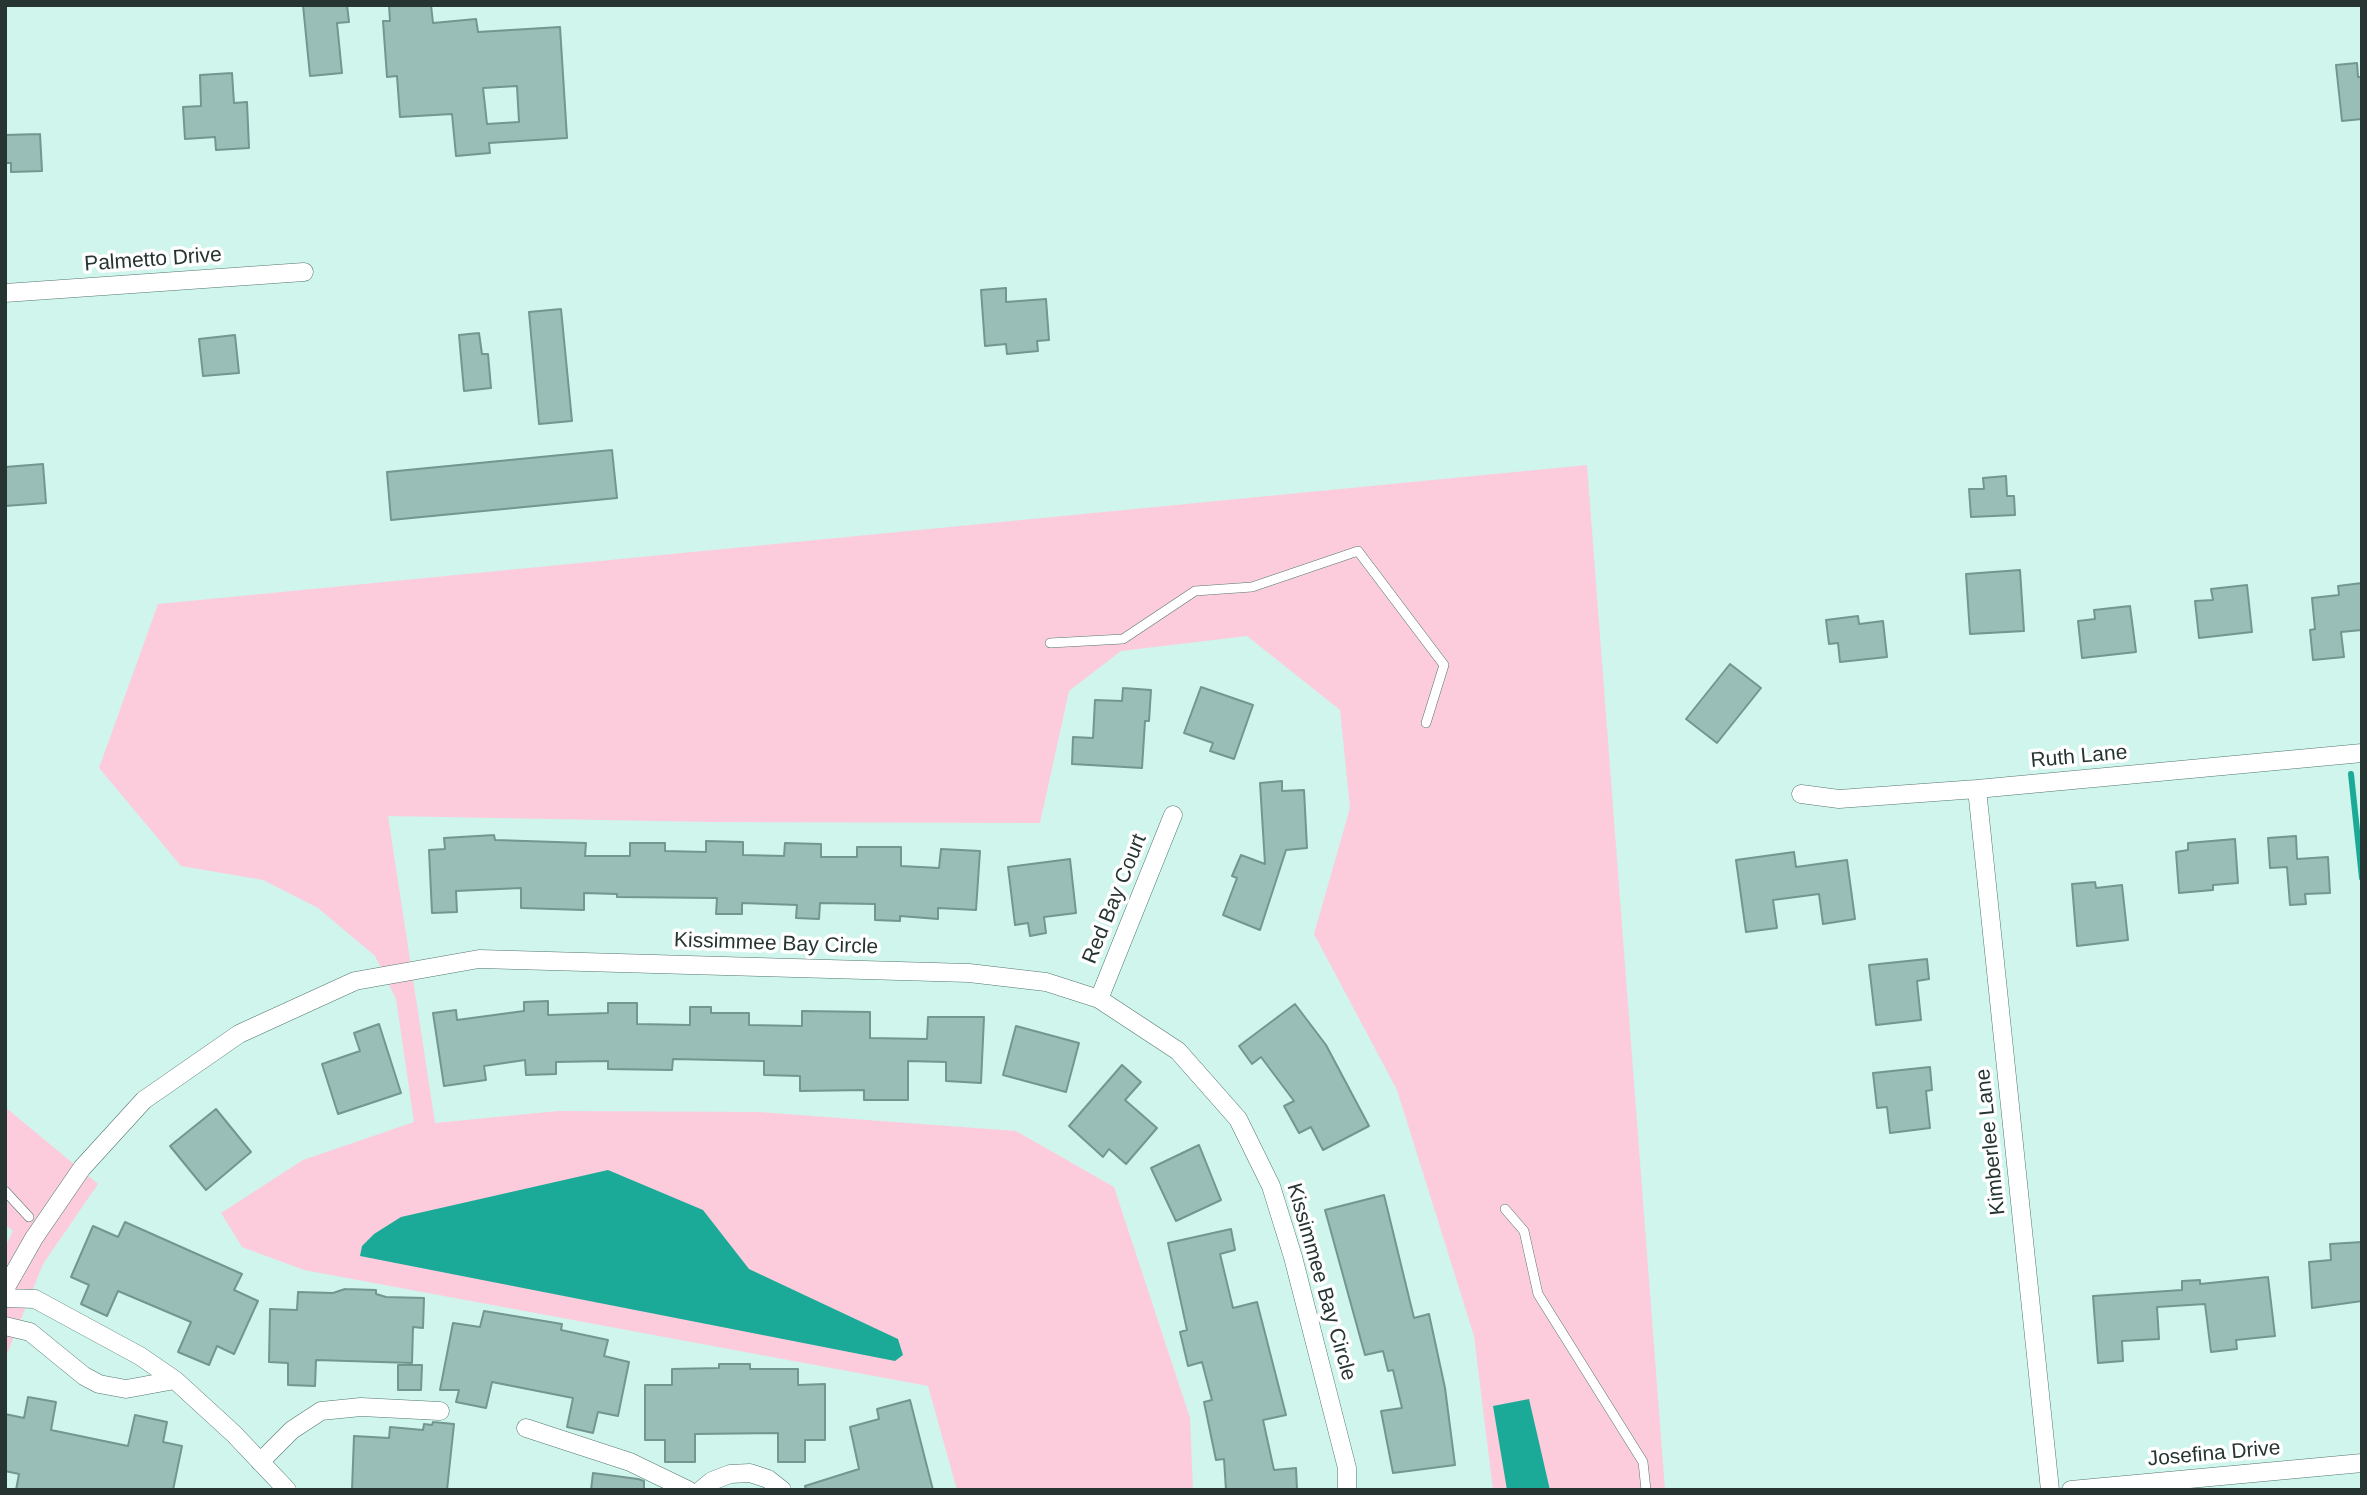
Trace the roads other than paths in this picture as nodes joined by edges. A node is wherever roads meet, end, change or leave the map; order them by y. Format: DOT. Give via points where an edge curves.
graph roads {
  1 [pos="304,272"];
  2 [pos="5,293"];
  3 [pos="1050,643"];
  4 [pos="1426,723"];
  5 [pos="2362,753"];
  6 [pos="1977,789"];
  7 [pos="1801,794"];
  8 [pos="1173,815"];
  9 [pos="1099,999"];
  10 [pos="5,1191"];
  11 [pos="1505,1209"];
  12 [pos="29,1217"];
  13 [pos="5,1289"];
  14 [pos="5,1298"];
  15 [pos="5,1326"];
  16 [pos="174,1380"];
  17 [pos="440,1411"];
  18 [pos="526,1428"];
  19 [pos="260,1462"];
  20 [pos="2362,1463"];
  21 [pos="287,1490"];
  22 [pos="688,1490"];
  23 [pos="701,1490"];
  24 [pos="782,1490"];
  25 [pos="1347,1490"];
  26 [pos="1646,1490"];
  27 [pos="2050,1490"];
  28 [pos="2071,1490"];
  1 -- 2 [label="street, Palmetto Drive"];
  3 -- 4 [label="lane" via="1123,639 1195,591 1252,587 1358,551 1444,665"];
  5 -- 6 [label="street, Ruth Lane"];
  6 -- 7 [label="street, Ruth Lane" via="1839,799"];
  6 -- 27 [label="street, Kimberlee Lane"];
  8 -- 9 [label="street, Red Bay Court"];
  9 -- 13 [label="street, Kissimmee Bay Circle" via="1046,982 969,972 479,959 355,981 239,1034 144,1100 82,1168"];
  9 -- 25 [label="street, Kissimmee Bay Circle" via="1178,1051 1238,1119 1271,1186 1293,1257 1347,1468"];
  10 -- 12 [label="lane"];
  11 -- 26 [label="lane" via="1524,1231 1538,1294 1643,1462"];
  14 -- 16 [label="street" via="36,1299"];
  15 -- 16 [label="street" via="30,1332 99,1384 126,1389"];
  16 -- 19 [label="street"];
  17 -- 19 [label="street" via="361,1407 321,1411 292,1430"];
  18 -- 22 [label="street" via="630,1462"];
  19 -- 21 [label="street"];
  20 -- 28 [label="street, Josefina Drive"];
  23 -- 24 [label="street" via="730,1474 750,1473"];
}
